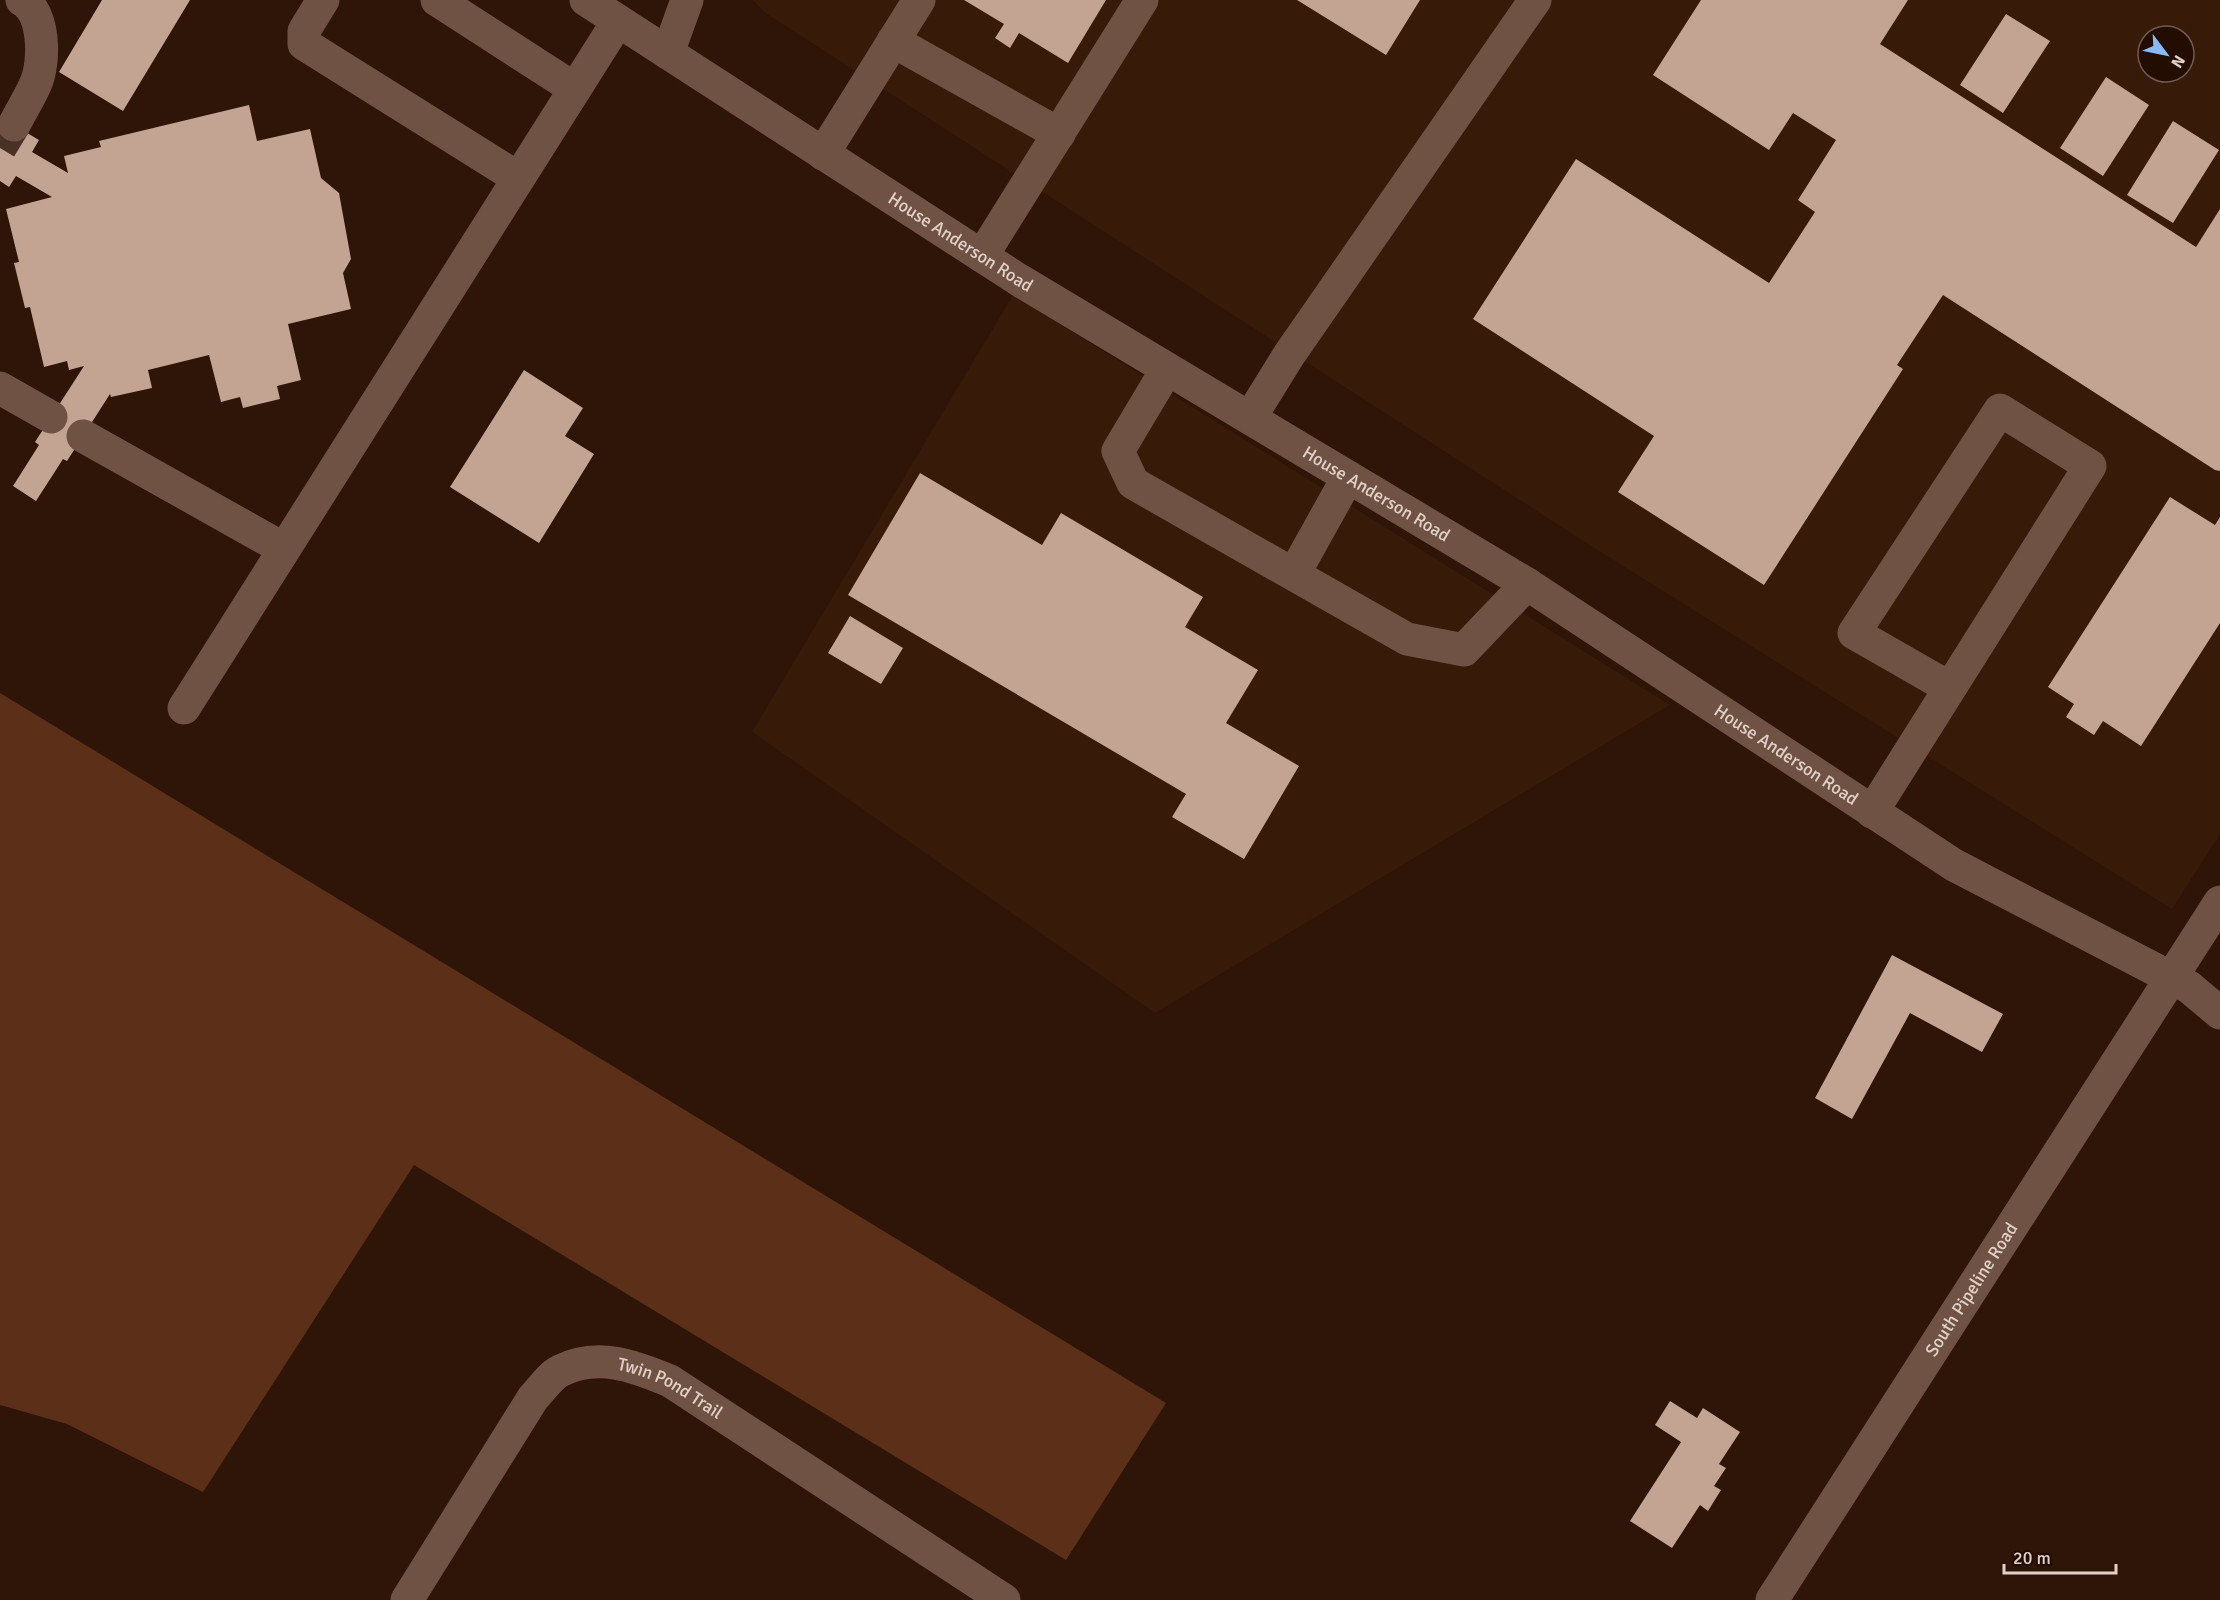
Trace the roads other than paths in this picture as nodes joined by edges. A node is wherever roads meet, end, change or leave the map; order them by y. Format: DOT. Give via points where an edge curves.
graph roads {
  1 [pos="22,0"];
  2 [pos="323,0"];
  3 [pos="437,0"];
  4 [pos="586,0"];
  5 [pos="687,0"];
  6 [pos="919,0"];
  7 [pos="1142,0"];
  8 [pos="1535,0"];
  9 [pos="618,21"];
  10 [pos="893,42"];
  11 [pos="668,53"];
  12 [pos="575,88"];
  13 [pos="14,125"];
  14 [pos="1059,134"];
  15 [pos="823,154"];
  16 [pos="518,178"];
  17 [pos="982,256"];
  18 [pos="1167,369"];
  19 [pos="0,387"];
  20 [pos="51,417"];
  21 [pos="1250,418"];
  22 [pos="83,436"];
  23 [pos="1348,477"];
  24 [pos="284,549"];
  25 [pos="1294,574"];
  26 [pos="1527,584"];
  27 [pos="1950,688"];
  28 [pos="184,708"];
  29 [pos="1872,812"];
  30 [pos="2220,902"];
  31 [pos="2171,978"];
  32 [pos="2220,1013"];
  33 [pos="407,1600"];
  34 [pos="1004,1600"];
  35 [pos="1773,1600"];
  1 -- 13 [label="street" via="30,4 40,27 41,56 37,81"];
  2 -- 16 [label="street" via="304,31 304,44"];
  3 -- 12 [label="street"];
  4 -- 9 [label="street, House Anderson Road"];
  5 -- 11 [label="street"];
  6 -- 10 [label="street"];
  7 -- 14 [label="street"];
  8 -- 21 [label="street" via="1289,355"];
  9 -- 11 [label="street, House Anderson Road"];
  9 -- 12 [label="street"];
  10 -- 14 [label="street"];
  10 -- 15 [label="street"];
  11 -- 15 [label="street, House Anderson Road"];
  12 -- 16 [label="street"];
  14 -- 17 [label="street"];
  15 -- 17 [label="street, House Anderson Road"];
  16 -- 24 [label="street"];
  17 -- 18 [label="street, House Anderson Road"];
  18 -- 21 [label="street, House Anderson Road"];
  18 -- 25 [label="street" via="1118,451 1133,483"];
  19 -- 20 [label="street"];
  21 -- 23 [label="street, House Anderson Road"];
  22 -- 24 [label="street"];
  23 -- 25 [label="street"];
  23 -- 26 [label="street, House Anderson Road"];
  24 -- 28 [label="street"];
  25 -- 26 [label="street" via="1407,639 1464,650"];
  26 -- 29 [label="street, House Anderson Road"];
  27 -- 27 [label="street" via="2090,466 2000,410 1854,633"];
  27 -- 29 [label="street"];
  29 -- 31 [label="street, House Anderson Road" via="1954,865"];
  30 -- 31 [label="street, South Pipeline Road"];
  31 -- 32 [label="street, House Anderson Road" via="2189,987"];
  31 -- 35 [label="street, South Pipeline Road"];
  33 -- 34 [label="street, Twin Pond Trail" via="533,1398 559,1372 595,1360 632,1366 670,1381"];
}
